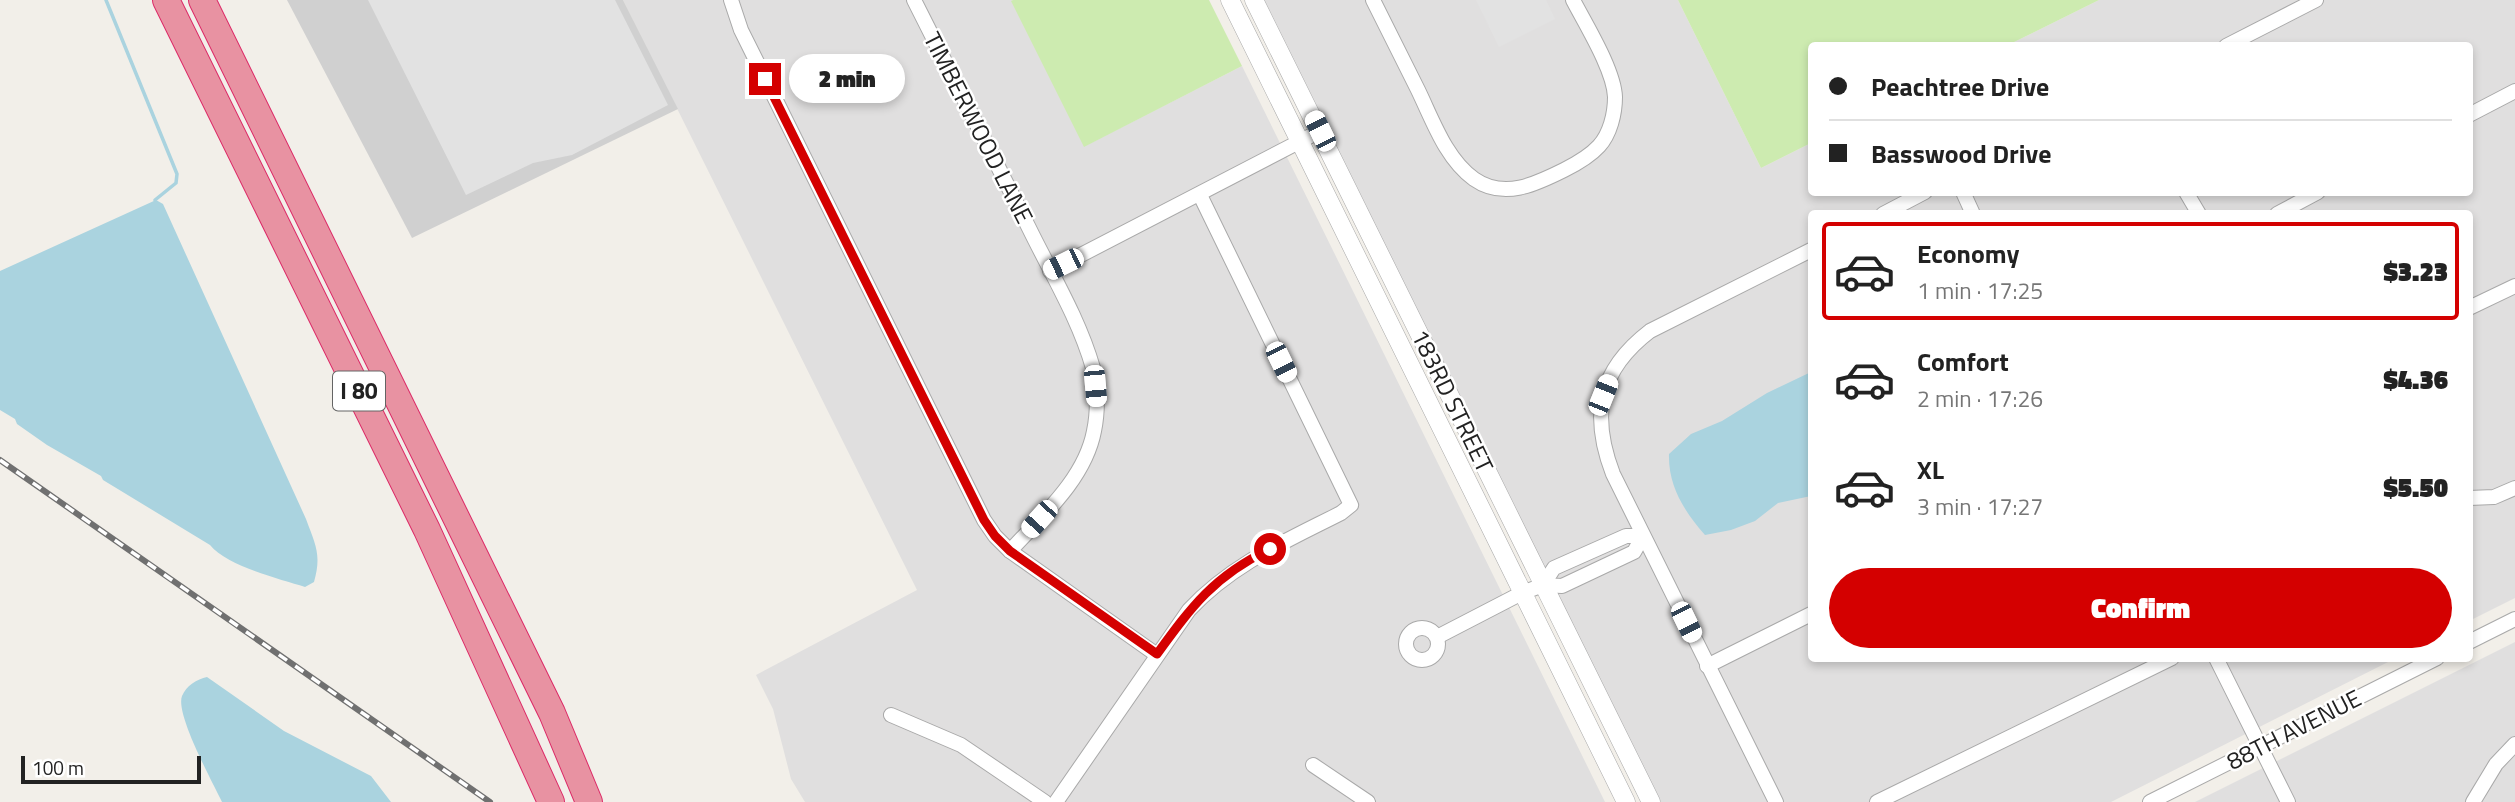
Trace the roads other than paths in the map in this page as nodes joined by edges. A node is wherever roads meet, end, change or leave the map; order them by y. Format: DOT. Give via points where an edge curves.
graph roads {
  1 [pos="166,0"];
  2 [pos="202,0"];
  3 [pos="731,0"];
  4 [pos="914,0"];
  5 [pos="1230,0"];
  6 [pos="1254,0"];
  7 [pos="1373,0"];
  8 [pos="1573,0"];
  9 [pos="2316,0"];
  10 [pos="2234,42"];
  11 [pos="2515,91"];
  12 [pos="2473,113"];
  13 [pos="1320,131"];
  14 [pos="1300,142"];
  15 [pos="1200,195"];
  16 [pos="1917,196"];
  17 [pos="2311,196"];
  18 [pos="1891,210"];
  19 [pos="2284,210"];
  20 [pos="1808,252"];
  21 [pos="1050,271"];
  22 [pos="2515,286"];
  23 [pos="2473,306"];
  24 [pos="2515,488"];
  25 [pos="2473,498"];
  26 [pos="1643,536"];
  27 [pos="1010,551"];
  28 [pos="1543,585"];
  29 [pos="1522,593"];
  30 [pos="1808,616"];
  31 [pos="2515,619"];
  32 [pos="1437,637"];
  33 [pos="2473,640"];
  34 [pos="1157,654"];
  35 [pos="2164,662"];
  36 [pos="2218,662"];
  37 [pos="2429,662"];
  38 [pos="1707,666"];
  39 [pos="891,715"];
  40 [pos="2515,744"];
  41 [pos="2261,747"];
  42 [pos="1313,765"];
  43 [pos="548,794"];
  44 [pos="589,802"];
  45 [pos="1045,802"];
  46 [pos="1056,802"];
  47 [pos="1368,802"];
  48 [pos="1626,802"];
  49 [pos="1651,802"];
  50 [pos="1776,802"];
  51 [pos="1877,802"];
  52 [pos="2150,802"];
  53 [pos="2288,802"];
  54 [pos="2473,802"];
  1 -- 43 [label="highway, I 80" via="427,530"];
  2 -- 44 [label="highway, I 80" via="552,713"];
  3 -- 27 [label="street" via="741,30 984,520"];
  4 -- 21 [label="street, TIMBERWOOD LANE"];
  5 -- 14 [label="street, 183RD STREET"];
  6 -- 13 [label="street, 183RD STREET"];
  7 -- 8 [label="street" via="1460,167 1490,187 1509,189 1532,186 1589,156 1610,126 1614,88"];
  9 -- 10 [label="street"];
  11 -- 12 [label="street"];
  13 -- 14 [label="street"];
  13 -- 28 [label="street, 183RD STREET"];
  14 -- 15 [label="street"];
  14 -- 29 [label="street, 183RD STREET"];
  15 -- 21 [label="street"];
  15 -- 34 [label="street" via="1351,505 1250,559 1217,583 1189,610"];
  16 -- 18 [label="street"];
  17 -- 19 [label="street"];
  20 -- 26 [label="street" via="1650,331 1614,368 1603,395 1601,432 1613,474"];
  21 -- 27 [label="street, TIMBERWOOD LANE" via="1094,370 1094,431 1085,462"];
  22 -- 23 [label="street"];
  24 -- 25 [label="street" via="2494,497"];
  26 -- 28 [label="street" via="1634,552 1562,586"];
  26 -- 38 [label="street"];
  27 -- 34 [label="street"];
  28 -- 29 [label="street"];
  28 -- 49 [label="street, 183RD STREET"];
  29 -- 32 [label="street"];
  29 -- 48 [label="street, 183RD STREET"];
  30 -- 38 [label="street"];
  31 -- 33 [label="street"];
  34 -- 46 [label="street"];
  35 -- 51 [label="street"];
  36 -- 41 [label="street"];
  37 -- 41 [label="street, 88TH AVENUE"];
  38 -- 50 [label="street"];
  39 -- 45 [label="street" via="961,745"];
  40 -- 54 [label="street" via="2496,764"];
  41 -- 52 [label="street, 88TH AVENUE"];
  41 -- 53 [label="street"];
  42 -- 47 [label="street"];
}
